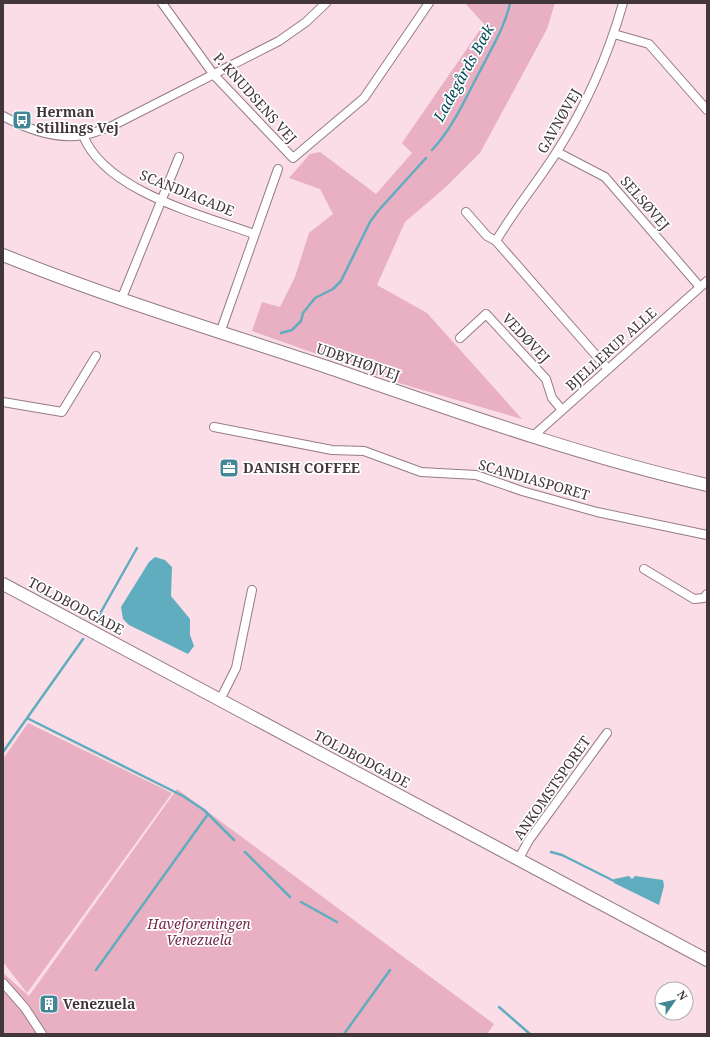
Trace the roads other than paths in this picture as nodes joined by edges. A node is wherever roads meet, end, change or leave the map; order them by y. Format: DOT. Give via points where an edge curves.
graph roads {
  1 [pos="162,3"];
  2 [pos="326,3"];
  3 [pos="429,3"];
  4 [pos="623,3"];
  5 [pos="614,34"];
  6 [pos="214,75"];
  7 [pos="707,96"];
  8 [pos="700,102"];
  9 [pos="707,110"];
  10 [pos="3,116"];
  11 [pos="83,135"];
  12 [pos="557,152"];
  13 [pos="179,157"];
  14 [pos="278,170"];
  15 [pos="162,200"];
  16 [pos="466,212"];
  17 [pos="254,234"];
  18 [pos="496,241"];
  19 [pos="3,255"];
  20 [pos="707,281"];
  21 [pos="700,287"];
  22 [pos="121,300"];
  23 [pos="220,333"];
  24 [pos="460,338"];
  25 [pos="96,356"];
  26 [pos="608,369"];
  27 [pos="3,402"];
  28 [pos="562,410"];
  29 [pos="214,427"];
  30 [pos="532,437"];
  31 [pos="707,485"];
  32 [pos="707,535"];
  33 [pos="644,569"];
  34 [pos="3,584"];
  35 [pos="252,590"];
  36 [pos="707,594"];
  37 [pos="220,700"];
  38 [pos="608,733"];
  39 [pos="518,860"];
  40 [pos="707,960"];
  41 [pos="3,983"];
  42 [pos="42,1034"];
  1 -- 6 [label="street, P. KNUDSENS VEJ"];
  2 -- 6 [label="street" via="306,22 279,41"];
  3 -- 6 [label="street, P. KNUDSENS VEJ" via="364,98 292,158"];
  4 -- 5 [label="street, GAVNØVEJ"];
  5 -- 8 [label="street" via="649,44"];
  5 -- 12 [label="street, GAVNØVEJ" via="597,79"];
  6 -- 11 [label="street" via="119,124"];
  7 -- 8 [label="street"];
  8 -- 9 [label="street"];
  10 -- 11 [label="street" via="28,129 56,135"];
  11 -- 15 [label="street, SCANDIAGADE" via="87,146 105,168 128,184"];
  12 -- 18 [label="street, GAVNØVEJ"];
  12 -- 21 [label="street, SELSØVEJ" via="605,177"];
  13 -- 15 [label="street"];
  14 -- 17 [label="street"];
  15 -- 17 [label="street, SCANDIAGADE"];
  15 -- 22 [label="street"];
  16 -- 18 [label="street" via="487,236"];
  17 -- 23 [label="street"];
  18 -- 26 [label="street"];
  19 -- 22 [label="street, UDBYHØJVEJ"];
  20 -- 21 [label="street, BJELLERUP ALLE"];
  21 -- 26 [label="street, BJELLERUP ALLE"];
  22 -- 23 [label="street, UDBYHØJVEJ"];
  23 -- 30 [label="street, UDBYHØJVEJ"];
  24 -- 28 [label="street, VEDØVEJ" via="486,314 546,379 552,398"];
  25 -- 27 [label="street" via="62,412"];
  26 -- 28 [label="street, BJELLERUP ALLE"];
  28 -- 30 [label="street, BJELLERUP ALLE"];
  29 -- 32 [label="street, SCANDIASPORET" via="332,450 364,451 421,472 476,475 597,512"];
  30 -- 31 [label="street, UDBYHØJVEJ" via="647,471"];
  33 -- 36 [label="street" via="694,599 704,598"];
  34 -- 37 [label="street, TOLDBODGADE"];
  35 -- 37 [label="street" via="236,668"];
  37 -- 39 [label="street, TOLDBODGADE"];
  38 -- 39 [label="street, ANKOMSTSPORET" via="529,840"];
  39 -- 40 [label="street, TOLDBODGADE"];
  41 -- 42 [label="street" via="25,1008"];
}
